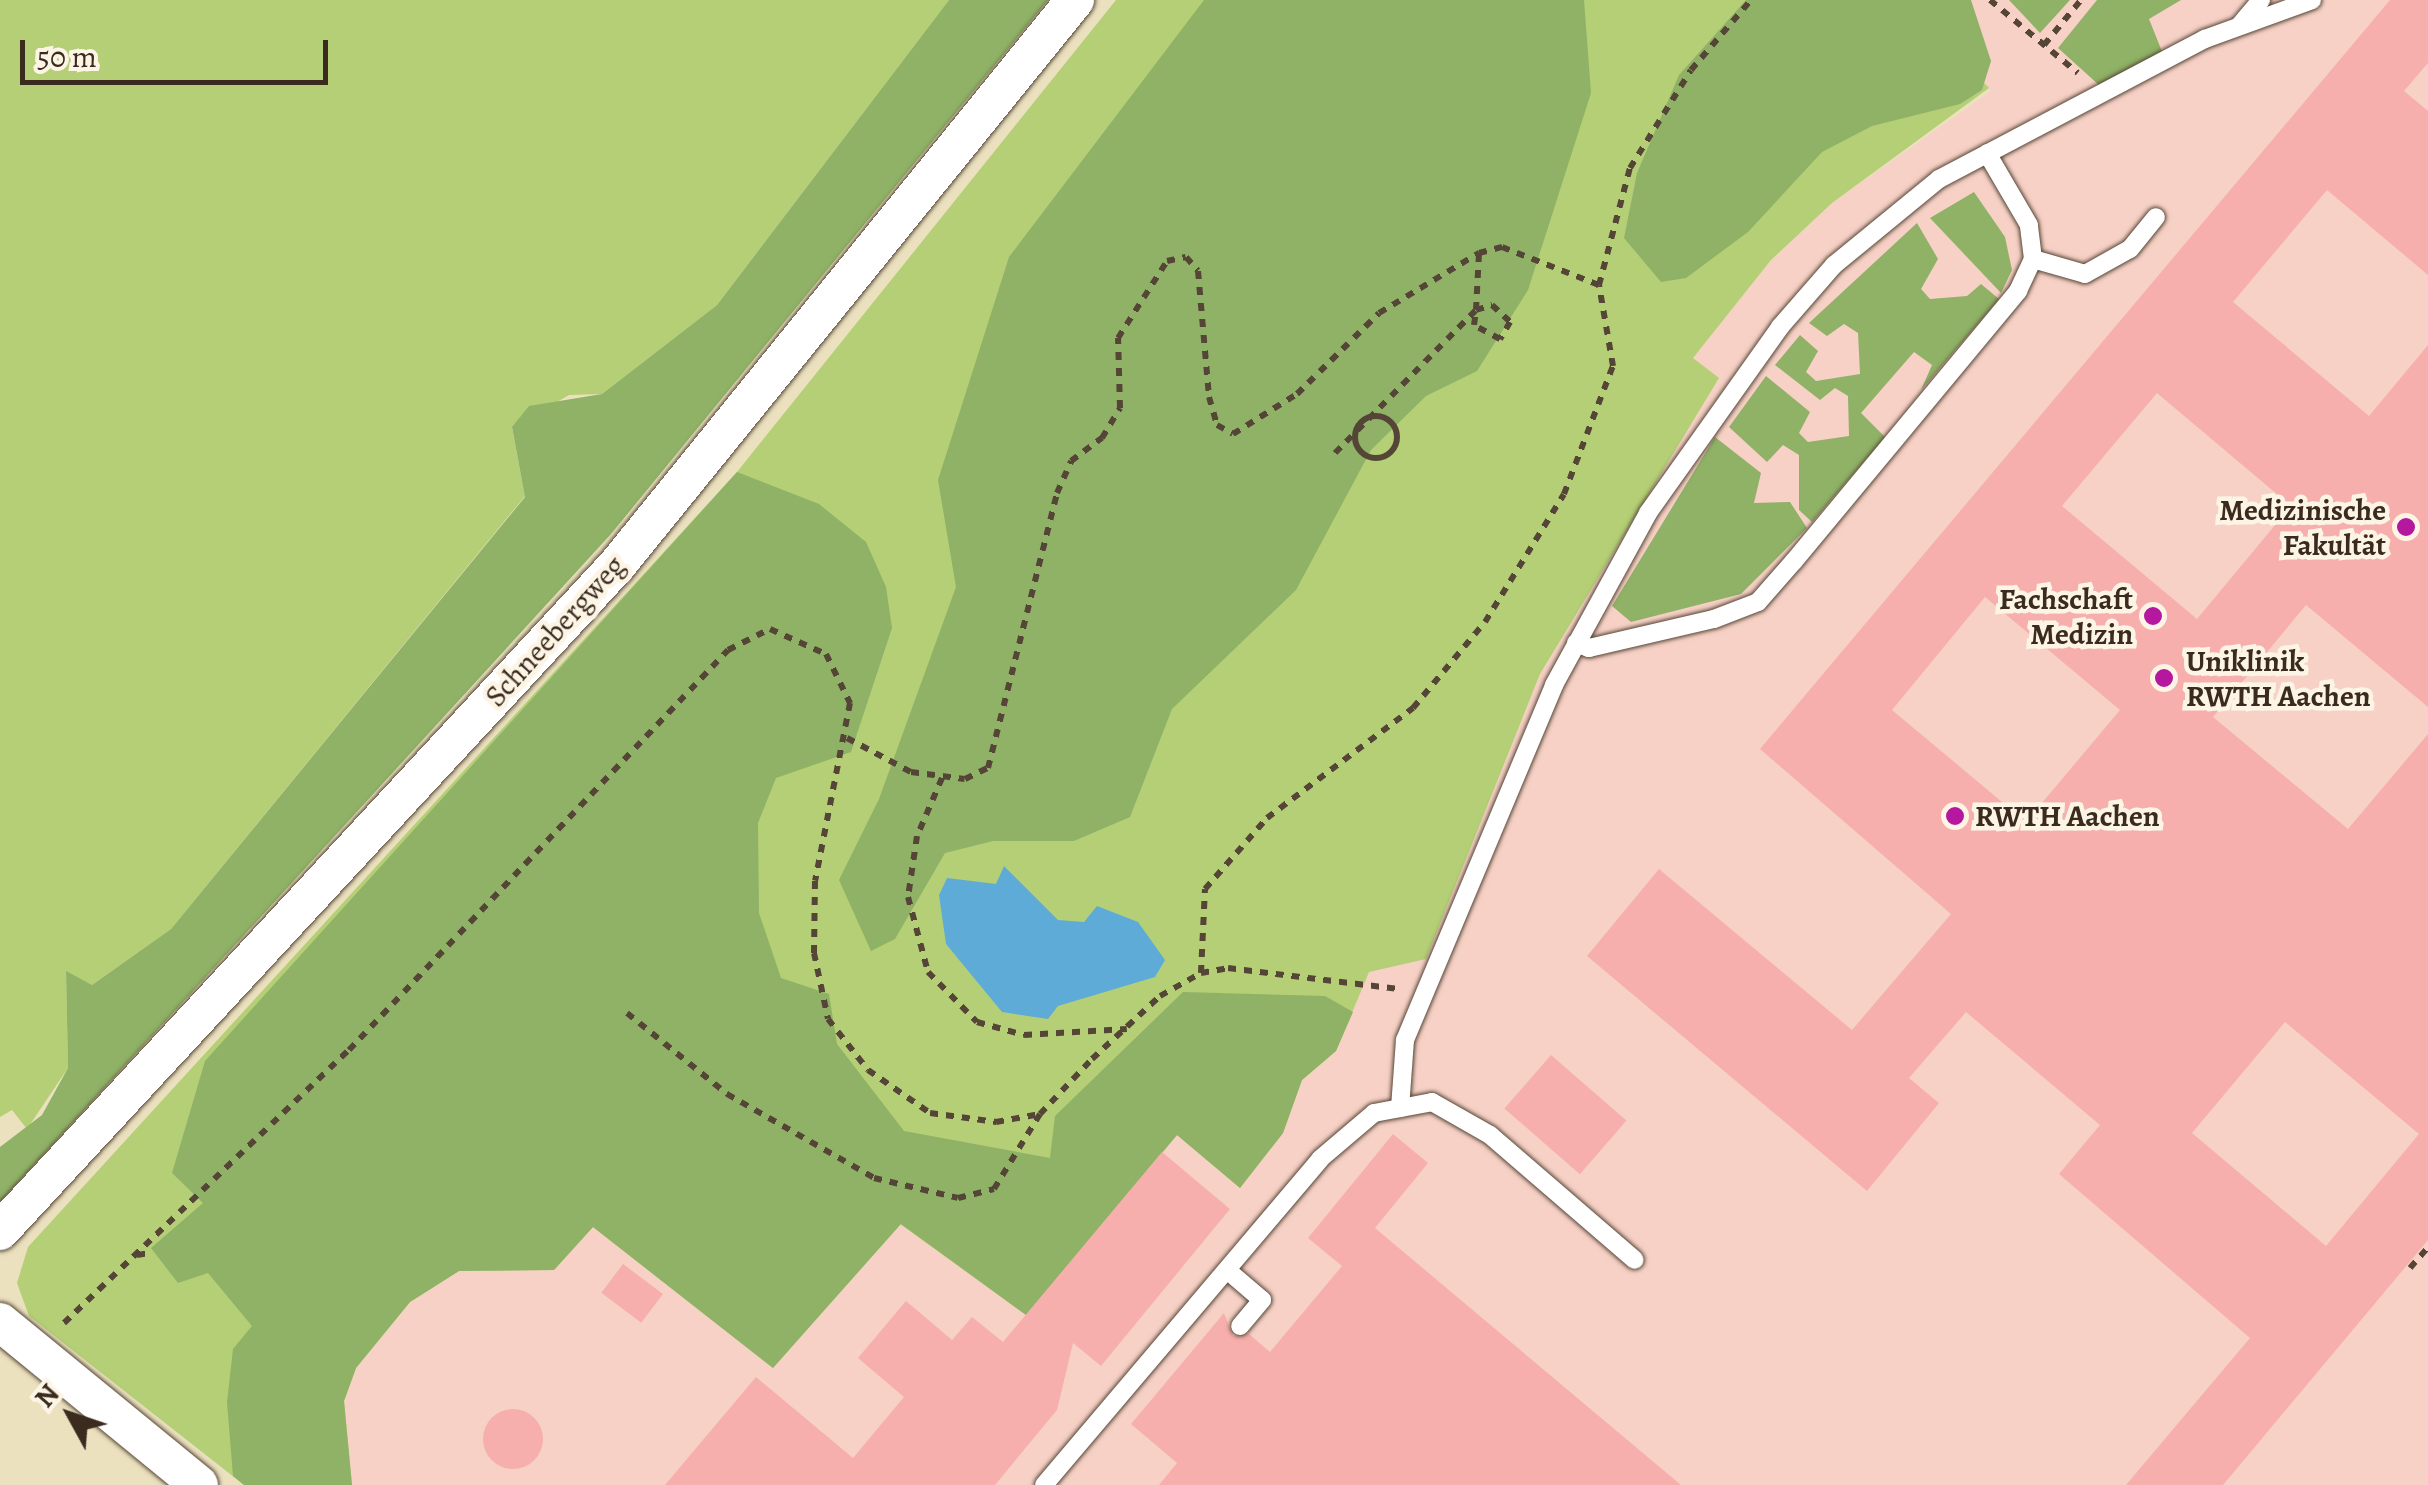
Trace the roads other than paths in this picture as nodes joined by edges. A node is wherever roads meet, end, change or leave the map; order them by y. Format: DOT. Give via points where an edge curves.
graph roads {
  1 [pos="1075,0"];
  2 [pos="2261,0"];
  3 [pos="2312,0"];
  4 [pos="2240,25"];
  5 [pos="1987,153"];
  6 [pos="2156,217"];
  7 [pos="2033,259"];
  8 [pos="1576,643"];
  9 [pos="1400,1108"];
  10 [pos="0,1231"];
  11 [pos="1635,1260"];
  12 [pos="1226,1270"];
  13 [pos="0,1322"];
  14 [pos="1240,1326"];
  15 [pos="199,1485"];
  16 [pos="1044,1485"];
  1 -- 10 [label="street, Schneebergweg" via="618,564"];
  2 -- 4 [label="lane"];
  3 -- 4 [label="lane"];
  4 -- 5 [label="lane"];
  5 -- 7 [label="lane" via="2029,225"];
  5 -- 8 [label="lane" via="1883,221 1780,327 1692,444"];
  6 -- 7 [label="lane" via="2130,249 2085,274"];
  7 -- 8 [label="lane" via="2018,292 1758,602 1664,632"];
  8 -- 9 [label="lane" via="1404,1040"];
  9 -- 11 [label="lane" via="1432,1102 1490,1135"];
  9 -- 12 [label="lane" via="1374,1113 1320,1160"];
  12 -- 14 [label="lane" via="1262,1300"];
  12 -- 16 [label="lane"];
  13 -- 15 [label="street"];
}
